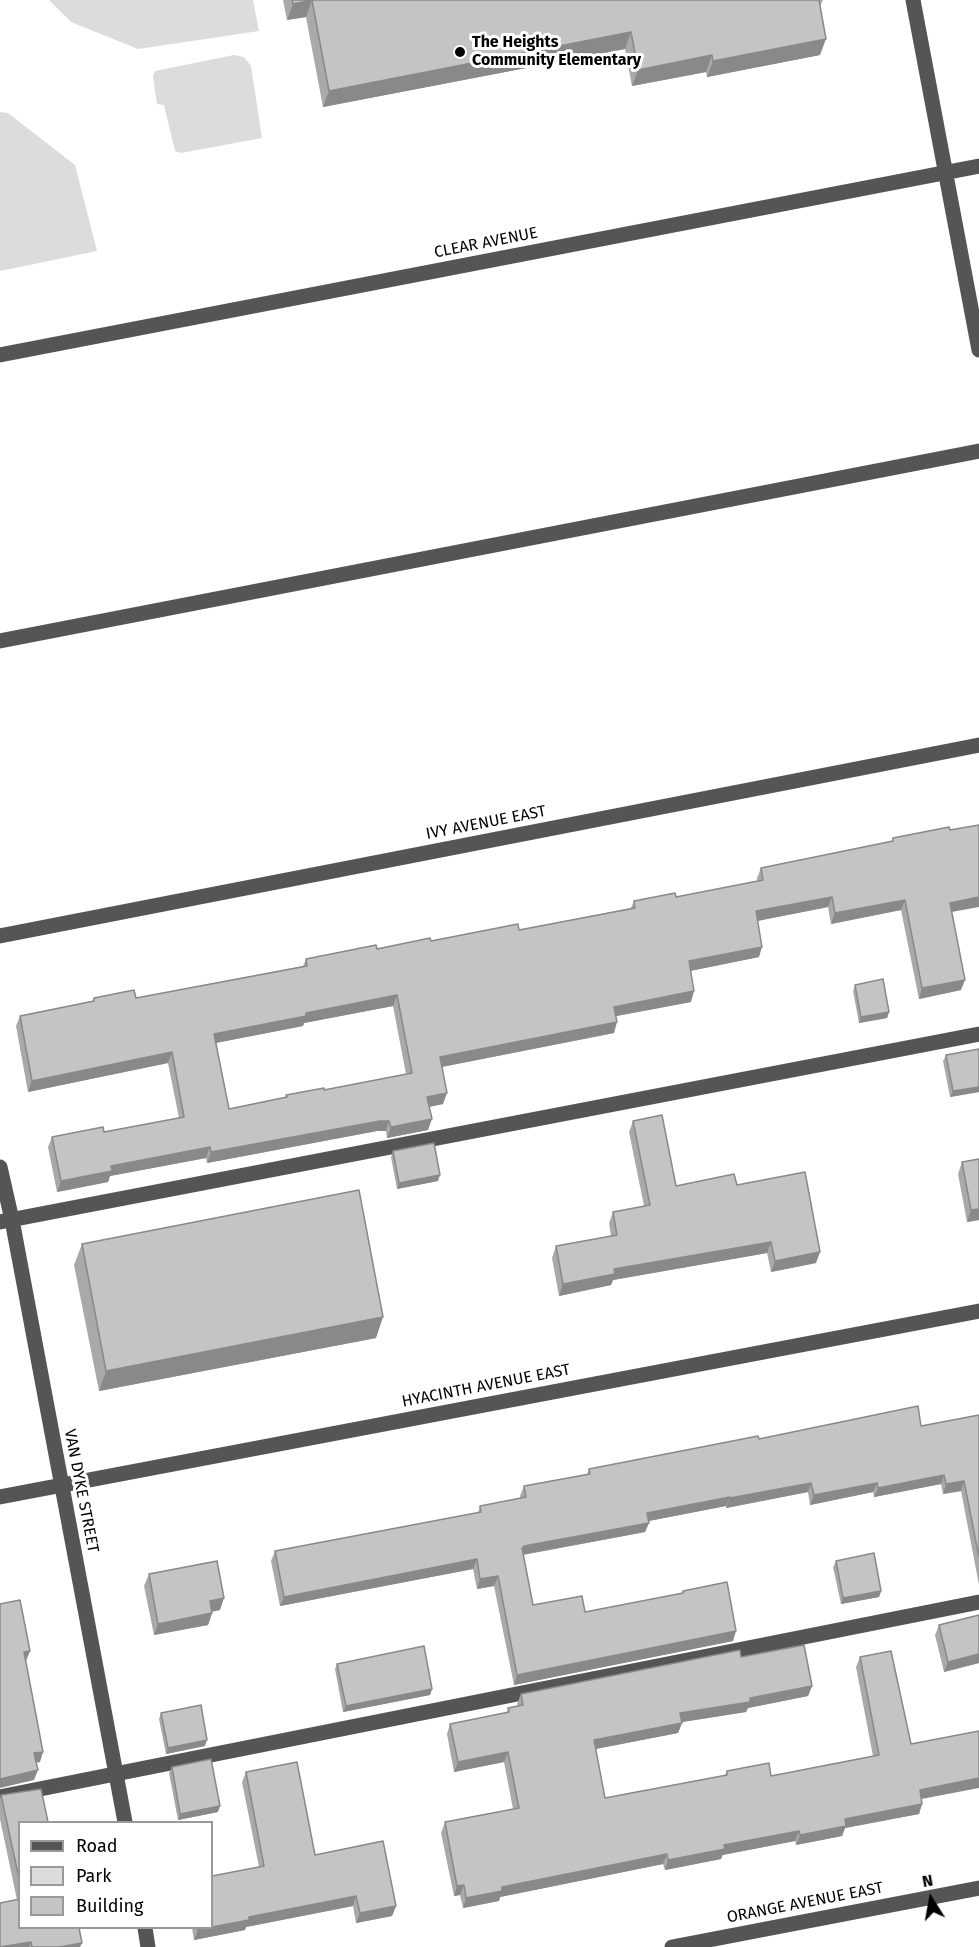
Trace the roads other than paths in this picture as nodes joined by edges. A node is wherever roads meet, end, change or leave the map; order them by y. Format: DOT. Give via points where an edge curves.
graph roads {
  1 [pos="913,0"];
  2 [pos="979,166"];
  3 [pos="945,172"];
  4 [pos="979,350"];
  5 [pos="0,355"];
  6 [pos="979,451"];
  7 [pos="0,641"];
  8 [pos="979,745"];
  9 [pos="0,936"];
  10 [pos="979,1034"];
  11 [pos="0,1167"];
  12 [pos="6,1221"];
  13 [pos="979,1311"];
  14 [pos="62,1484"];
  15 [pos="0,1497"];
  16 [pos="979,1602"];
  17 [pos="116,1774"];
  18 [pos="0,1797"];
  19 [pos="125,1821"];
  20 [pos="979,1888"];
  21 [pos="145,1929"];
  22 [pos="148,1947"];
  23 [pos="672,1947"];
  1 -- 3 [label="street"];
  2 -- 3 [label="street, CLEAR AVENUE"];
  3 -- 4 [label="street"];
  3 -- 5 [label="street, CLEAR AVENUE"];
  6 -- 7 [label="street"];
  8 -- 9 [label="street, IVY AVENUE EAST"];
  10 -- 12 [label="street"];
  11 -- 12 [label="street, VAN DYKE STREET"];
  12 -- 14 [label="street, VAN DYKE STREET"];
  13 -- 14 [label="street, HYACINTH AVENUE EAST"];
  14 -- 15 [label="street, HYACINTH AVENUE EAST"];
  14 -- 17 [label="street, VAN DYKE STREET"];
  16 -- 17 [label="street"];
  17 -- 18 [label="street"];
  17 -- 19 [label="street, VAN DYKE STREET"];
  20 -- 23 [label="street, ORANGE AVENUE EAST"];
  21 -- 22 [label="street"];
}
